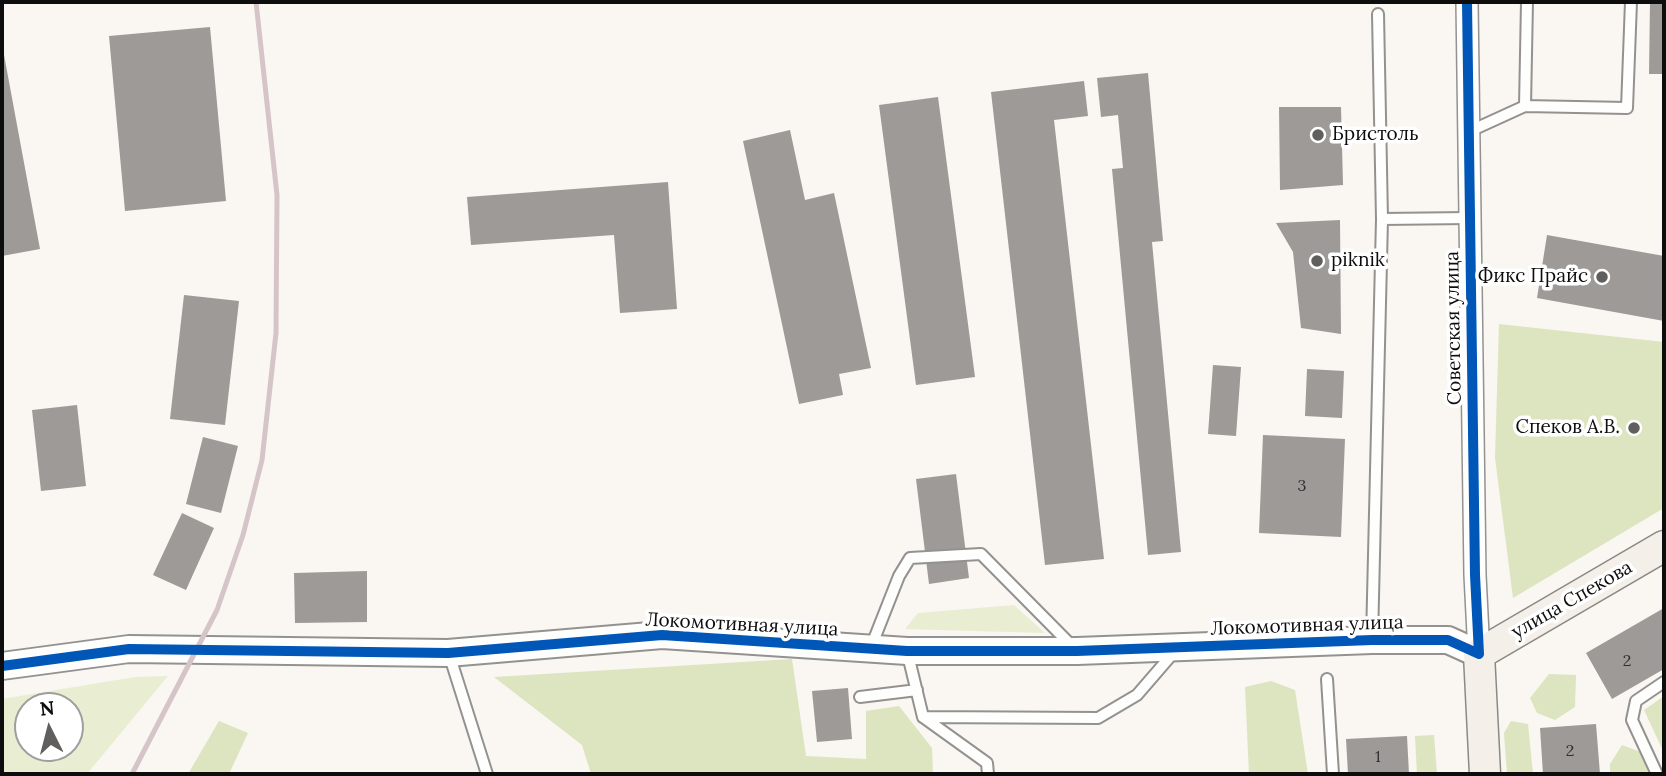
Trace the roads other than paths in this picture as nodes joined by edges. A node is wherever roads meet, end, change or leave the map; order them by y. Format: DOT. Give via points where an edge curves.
graph roads {
  1 [pos="1467,2"];
  2 [pos="1527,2"];
  3 [pos="1631,2"];
  4 [pos="1378,14"];
  5 [pos="1525,106"];
  6 [pos="1468,132"];
  7 [pos="1469,218"];
  8 [pos="1382,219"];
  9 [pos="1664,546"];
  10 [pos="1372,640"];
  11 [pos="870,649"];
  12 [pos="1176,649"];
  13 [pos="908,650"];
  14 [pos="1077,651"];
  15 [pos="448,653"];
  16 [pos="1479,654"];
  17 [pos="2,666"];
  18 [pos="1327,679"];
  19 [pos="1664,682"];
  20 [pos="917,690"];
  21 [pos="860,697"];
  22 [pos="923,717"];
  23 [pos="487,774"];
  24 [pos="988,774"];
  25 [pos="1333,774"];
  26 [pos="1485,774"];
  27 [pos="1657,774"];
  1 -- 6 [label="street, Советская улица"];
  2 -- 5 [label="lane"];
  3 -- 5 [label="lane" via="1628,108"];
  4 -- 8 [label="lane"];
  5 -- 6 [label="lane"];
  6 -- 7 [label="street, Советская улица"];
  7 -- 8 [label="lane"];
  7 -- 16 [label="street, Советская улица"];
  8 -- 10 [label="lane"];
  9 -- 16 [label="main road, улица Спекова"];
  10 -- 12 [label="street, Локомотивная улица"];
  10 -- 16 [label="street, Локомотивная улица" via="1448,640"];
  11 -- 13 [label="street, Локомотивная улица"];
  11 -- 14 [label="lane" via="910,558 981,554"];
  11 -- 15 [label="street, Локомотивная улица" via="662,635"];
  12 -- 14 [label="street, Локомотивная улица"];
  12 -- 22 [label="lane" via="1138,695 1098,718"];
  13 -- 14 [label="street, Локомотивная улица"];
  13 -- 20 [label="lane"];
  15 -- 17 [label="street, Локомотивная улица" via="130,649"];
  15 -- 23 [label="lane"];
  16 -- 26 [label="main road, Советская улица"];
  18 -- 25 [label="lane"];
  19 -- 27 [label="lane" via="1636,701 1632,720"];
  20 -- 21 [label="lane"];
  20 -- 22 [label="lane"];
  22 -- 24 [label="lane" via="987,763"];
}
